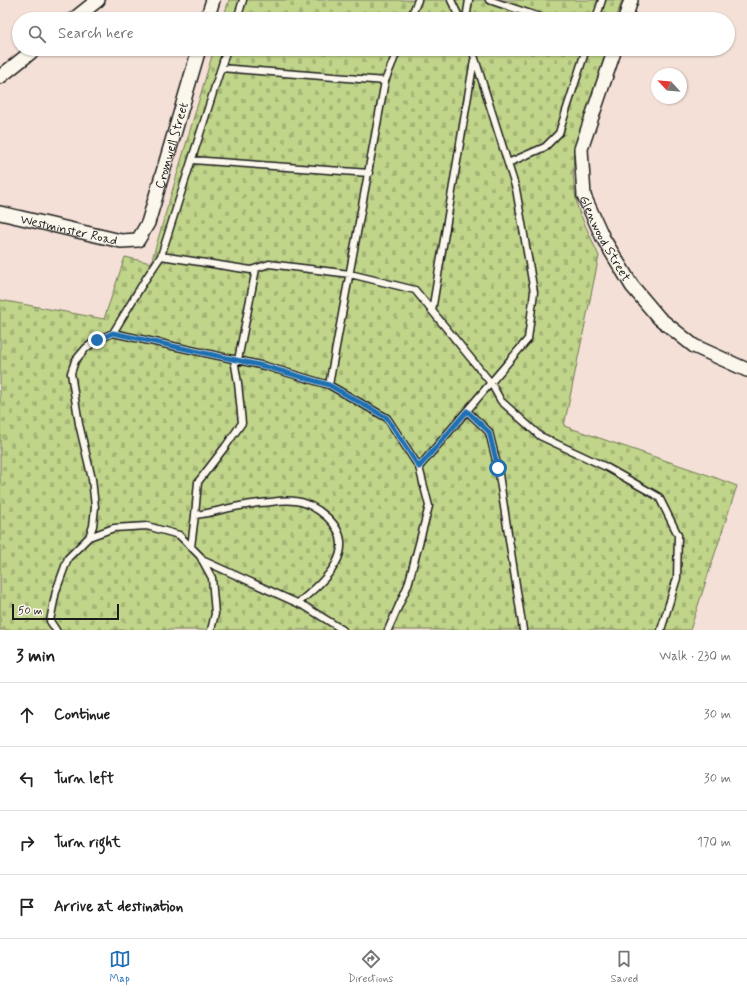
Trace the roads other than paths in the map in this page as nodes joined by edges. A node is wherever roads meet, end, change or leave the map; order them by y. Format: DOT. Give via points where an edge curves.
graph roads {
  1 [pos="98,0"];
  2 [pos="213,0"];
  3 [pos="243,0"];
  4 [pos="418,0"];
  5 [pos="451,0"];
  6 [pos="469,0"];
  7 [pos="489,0"];
  8 [pos="602,0"];
  9 [pos="631,0"];
  10 [pos="83,12"];
  11 [pos="209,12"];
  12 [pos="239,12"];
  13 [pos="413,12"];
  14 [pos="457,12"];
  15 [pos="467,12"];
  16 [pos="525,12"];
  17 [pos="598,12"];
  18 [pos="627,12"];
  19 [pos="26,56"];
  20 [pos="197,56"];
  21 [pos="225,56"];
  22 [pos="395,56"];
  23 [pos="584,56"];
  24 [pos="613,56"];
  25 [pos="474,57"];
  26 [pos="221,68"];
  27 [pos="0,77"];
  28 [pos="386,81"];
  29 [pos="192,160"];
  30 [pos="508,163"];
  31 [pos="369,173"];
  32 [pos="0,213"];
  33 [pos="138,240"];
  34 [pos="161,256"];
  35 [pos="256,269"];
  36 [pos="350,274"];
  37 [pos="432,311"];
  38 [pos="113,333"];
  39 [pos="236,359"];
  40 [pos="746,366"];
  41 [pos="491,383"];
  42 [pos="329,385"];
  43 [pos="467,411"];
  44 [pos="419,467"];
  45 [pos="195,515"];
  46 [pos="89,538"];
  47 [pos="191,547"];
  48 [pos="202,560"];
  49 [pos="298,603"];
  50 [pos="54,627"];
  51 [pos="46,630"];
  52 [pos="211,630"];
  53 [pos="343,630"];
  54 [pos="388,630"];
  55 [pos="523,630"];
  56 [pos="661,630"];
  1 -- 10 [label="street"];
  2 -- 11 [label="street"];
  3 -- 12 [label="lane"];
  4 -- 13 [label="lane"];
  5 -- 14 [label="lane"];
  6 -- 15 [label="lane"];
  7 -- 16 [label="lane"];
  8 -- 17 [label="lane"];
  9 -- 18 [label="street"];
  19 -- 27 [label="street"];
  20 -- 33 [label="street, Cromwell Street" via="148,223"];
  21 -- 26 [label="lane"];
  22 -- 28 [label="lane"];
  23 -- 30 [label="lane" via="559,134 545,147"];
  24 -- 40 [label="street, Glenwood Street" via="581,149 584,196 603,238 632,286 659,318 694,346"];
  25 -- 30 [label="lane"];
  25 -- 37 [label="lane"];
  26 -- 28 [label="lane"];
  26 -- 29 [label="lane"];
  28 -- 31 [label="lane"];
  29 -- 31 [label="lane"];
  29 -- 34 [label="lane"];
  30 -- 41 [label="lane" via="516,189 534,292 528,339"];
  31 -- 36 [label="lane"];
  32 -- 33 [label="street, Westminster Road" via="121,241"];
  34 -- 35 [label="lane"];
  34 -- 38 [label="lane"];
  35 -- 36 [label="lane" via="269,264"];
  35 -- 39 [label="lane"];
  36 -- 37 [label="lane" via="415,290"];
  36 -- 42 [label="lane"];
  37 -- 41 [label="lane"];
  38 -- 39 [label="lane"];
  38 -- 46 [label="lane" via="86,348 75,361 71,373 79,424 92,479 95,507"];
  39 -- 42 [label="lane"];
  39 -- 45 [label="lane" via="242,423 198,482"];
  41 -- 43 [label="lane"];
  41 -- 56 [label="lane" via="501,401 540,436 606,467 659,497 678,535 677,578"];
  42 -- 44 [label="lane" via="387,418"];
  43 -- 44 [label="lane"];
  43 -- 55 [label="lane" via="489,432 498,468"];
  44 -- 54 [label="lane" via="429,506 408,585"];
  45 -- 47 [label="lane"];
  45 -- 49 [label="lane" via="246,505 296,500 320,511 342,536 341,551 335,566"];
  46 -- 47 [label="lane" via="114,528 147,526 178,535"];
  46 -- 50 [label="lane" via="68,558 56,591 50,621"];
  47 -- 48 [label="lane"];
  48 -- 49 [label="lane"];
  48 -- 52 [label="lane" via="212,578 215,614"];
  49 -- 53 [label="lane"];
  50 -- 51 [label="lane"];
}
